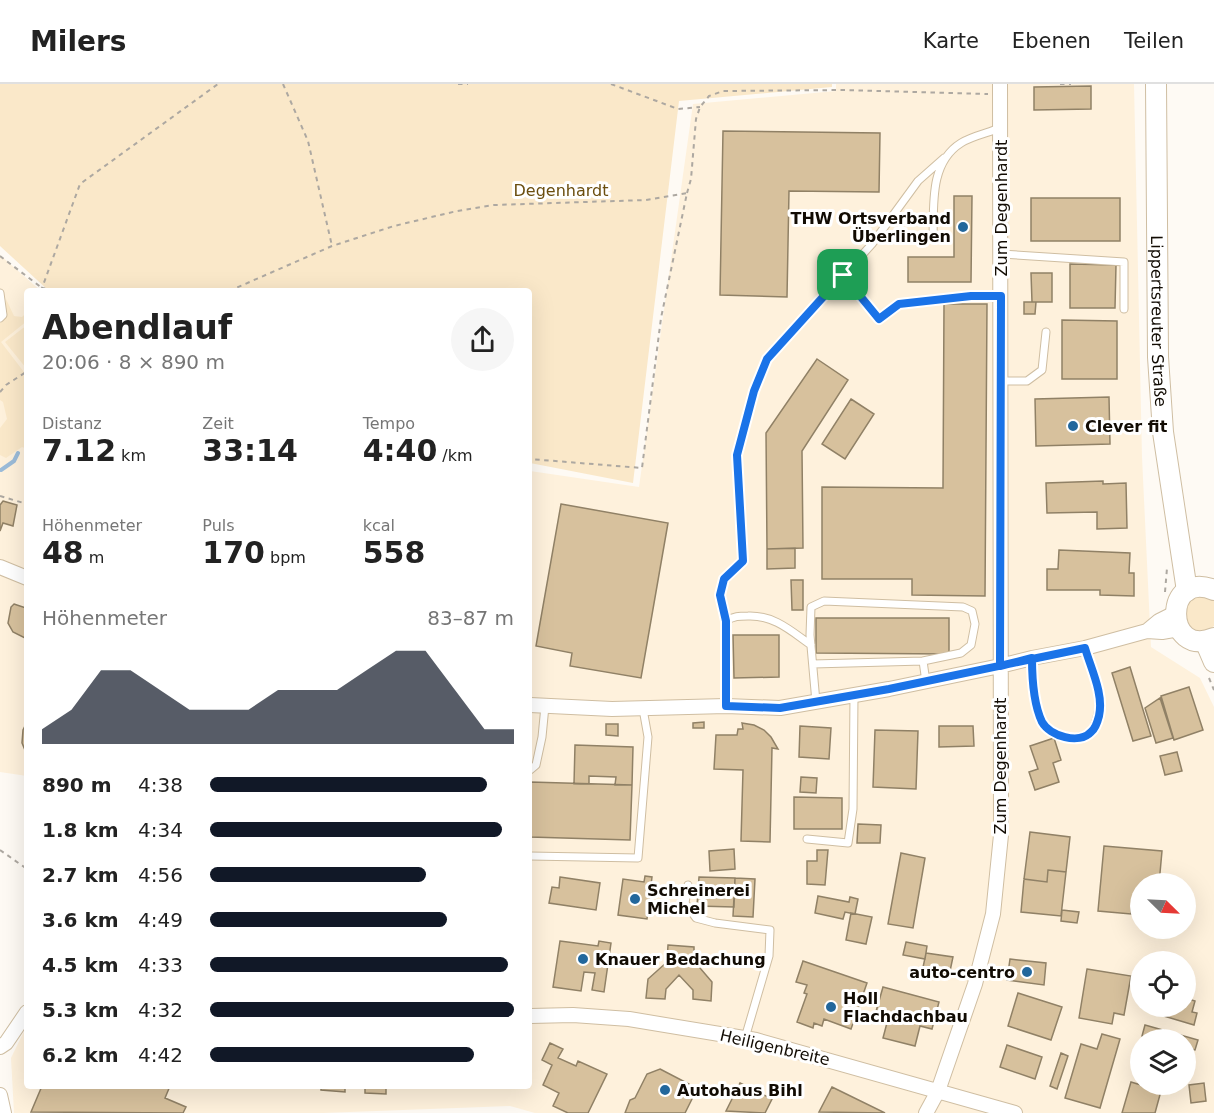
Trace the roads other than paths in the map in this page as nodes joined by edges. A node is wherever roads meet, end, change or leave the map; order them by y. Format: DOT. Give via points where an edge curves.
graph roads {
  1 [pos="1156,84"];
  2 [pos="1000,89"];
  3 [pos="1000,128"];
  4 [pos="944,158"];
  5 [pos="933,239"];
  6 [pos="1001,254"];
  7 [pos="843,275"];
  8 [pos="0,293"];
  9 [pos="1001,296"];
  10 [pos="1124,309"];
  11 [pos="0,318"];
  12 [pos="1046,332"];
  13 [pos="1002,381"];
  14 [pos="0,567"];
  15 [pos="24,577"];
  16 [pos="1202,589"];
  17 [pos="726,621"];
  18 [pos="1177,621"];
  19 [pos="1209,639"];
  20 [pos="811,645"];
  21 [pos="1085,648"];
  22 [pos="1032,658"];
  23 [pos="922,661"];
  24 [pos="1214,662"];
  25 [pos="813,664"];
  26 [pos="1000,666"];
  27 [pos="926,682"];
  28 [pos="854,696"];
  29 [pos="816,702"];
  30 [pos="532,705"];
  31 [pos="545,706"];
  32 [pos="726,706"];
  33 [pos="643,709"];
  34 [pos="532,768"];
  35 [pos="807,839"];
  36 [pos="532,856"];
  37 [pos="688,885"];
  38 [pos="24,1016"];
  39 [pos="532,1016"];
  40 [pos="745,1038"];
  41 [pos="0,1047"];
  42 [pos="938,1091"];
  43 [pos="0,1095"];
  44 [pos="4,1113"];
  45 [pos="926,1113"];
  46 [pos="1015,1113"];
  1 -- 16 [label="main road, Lippertsreuter Straße" via="1158,357 1163,432 1176,518"];
  2 -- 3 [label="street, Zum Degenhardt"];
  3 -- 4 [label="lane" via="961,143"];
  3 -- 6 [label="street, Zum Degenhardt"];
  4 -- 5 [label="lane" via="935,187"];
  4 -- 7 [label="lane" via="918,181 872,244"];
  6 -- 9 [label="street, Zum Degenhardt"];
  6 -- 10 [label="lane" via="1124,262"];
  7 -- 9 [label="lane" via="879,319 899,304"];
  7 -- 17 [label="lane" via="767,359 754,391 737,455 743,561 724,579 720,595"];
  8 -- 11 [label="lane"];
  9 -- 13 [label="street, Zum Degenhardt"];
  12 -- 13 [label="lane" via="1042,370 1027,381"];
  13 -- 26 [label="street, Zum Degenhardt"];
  14 -- 15 [label="street"];
  16 -- 18 [label="main road" via="1177,602"];
  17 -- 20 [label="lane" via="733,616 775,620"];
  17 -- 32 [label="lane"];
  18 -- 19 [label="main road" via="1188,637"];
  18 -- 21 [label="street" via="1159,621 1147,631"];
  19 -- 24 [label="main road"];
  20 -- 23 [label="lane" via="811,607 824,601 963,607 972,611 975,624 971,645 961,653"];
  20 -- 25 [label="lane"];
  21 -- 22 [label="street"];
  21 -- 22 [label="lane" via="1099,695 1100,714 1091,733 1079,738 1060,735 1043,724"];
  22 -- 26 [label="street"];
  23 -- 25 [label="lane"];
  23 -- 27 [label="lane"];
  25 -- 29 [label="lane"];
  26 -- 27 [label="street"];
  26 -- 42 [label="street, Zum Degenhardt" via="1001,835 993,914 975,984"];
  27 -- 28 [label="street"];
  28 -- 29 [label="street"];
  28 -- 35 [label="lane" via="848,843"];
  29 -- 32 [label="street" via="780,708"];
  30 -- 31 [label="street"];
  31 -- 33 [label="street"];
  31 -- 34 [label="lane" via="542,737"];
  32 -- 33 [label="street"];
  33 -- 36 [label="lane" via="648,737 638,858"];
  37 -- 40 [label="lane" via="685,903 696,918 770,930 769,956"];
  38 -- 41 [label="street"];
  39 -- 40 [label="street, Heiligenbreite" via="628,1019"];
  40 -- 42 [label="street, Heiligenbreite"];
  42 -- 45 [label="street, Zum Degenhardt"];
  42 -- 46 [label="street, Heiligenbreite"];
  43 -- 44 [label="street"];
}
